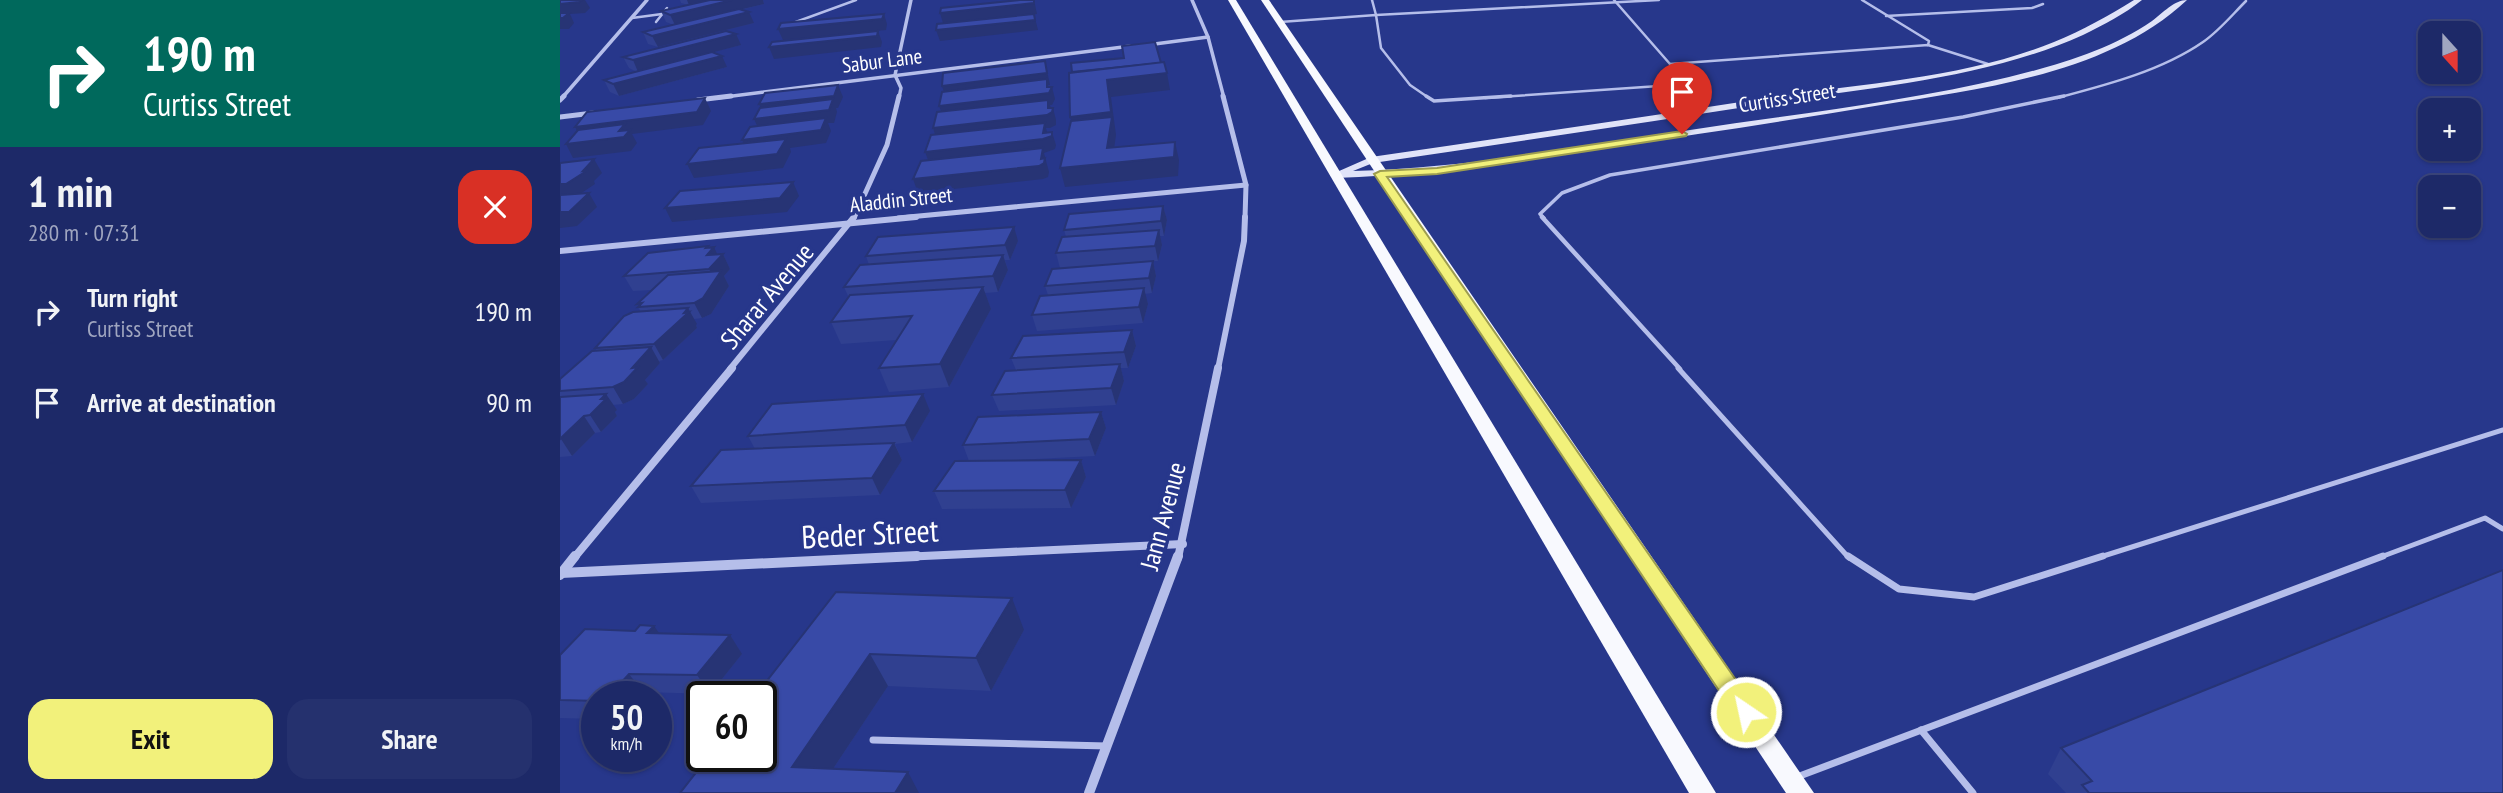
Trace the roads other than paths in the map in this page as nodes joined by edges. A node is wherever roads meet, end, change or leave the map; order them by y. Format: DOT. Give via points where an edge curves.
graph roads {
  1 [pos="648,0"];
  2 [pos="856,0"];
  3 [pos="911,0"];
  4 [pos="1192,0"];
  5 [pos="1232,0"];
  6 [pos="1265,0"];
  7 [pos="1372,0"];
  8 [pos="1659,0"];
  9 [pos="1862,0"];
  10 [pos="2035,0"];
  11 [pos="2139,0"];
  12 [pos="2184,0"];
  13 [pos="2245,0"];
  14 [pos="1615,1"];
  15 [pos="667,8"];
  16 [pos="662,14"];
  17 [pos="1376,15"];
  18 [pos="1886,16"];
  19 [pos="632,18"];
  20 [pos="656,22"];
  21 [pos="1280,22"];
  22 [pos="785,26"];
  23 [pos="1208,37"];
  24 [pos="1928,45"];
  25 [pos="1992,63"];
  26 [pos="1670,64"];
  27 [pos="895,75"];
  28 [pos="1987,83"];
  29 [pos="560,100"];
  30 [pos="694,100"];
  31 [pos="600,112"];
  32 [pos="560,117"];
  33 [pos="1375,167"];
  34 [pos="1335,175"];
  35 [pos="1246,185"];
  36 [pos="851,224"];
  37 [pos="560,251"];
  38 [pos="2503,430"];
  39 [pos="2503,529"];
  40 [pos="1183,544"];
  41 [pos="561,574"];
  42 [pos="1921,730"];
  43 [pos="873,740"];
  44 [pos="1107,746"];
  45 [pos="1796,786"];
  46 [pos="1089,793"];
  47 [pos="1703,793"];
  48 [pos="1973,793"];
  1 -- 19 [label="street"];
  2 -- 22 [label="lane"];
  3 -- 27 [label="street, Sharar Avenue"];
  4 -- 23 [label="street, Jann Avenue"];
  5 -- 34 [label="main road"];
  6 -- 21 [label="main road"];
  7 -- 17 [label="lane"];
  8 -- 14 [label="lane"];
  9 -- 18 [label="lane"];
  10 -- 18 [label="lane" via="2043,4"];
  11 -- 25 [label="street, Curtiss Street" via="2091,29"];
  12 -- 28 [label="street, Curtiss Street" via="2146,29 2104,50"];
  13 -- 38 [label="lane" via="2197,46 2108,84 2045,102 1936,122 1611,175 1565,188 1540,215 1851,560 1899,589 1974,597"];
  14 -- 17 [label="lane"];
  14 -- 26 [label="lane"];
  15 -- 16 [label="lane"];
  16 -- 19 [label="lane"];
  16 -- 20 [label="lane"];
  17 -- 21 [label="lane"];
  17 -- 26 [label="lane" via="1381,48 1410,85 1434,101 1659,86 1679,80"];
  18 -- 24 [label="lane" via="1929,41"];
  19 -- 29 [label="street"];
  21 -- 33 [label="main road"];
  23 -- 27 [label="street, Sabur Lane"];
  23 -- 35 [label="street, Jann Avenue"];
  24 -- 25 [label="lane"];
  24 -- 26 [label="lane"];
  25 -- 28 [label="street" via="2000,71"];
  25 -- 33 [label="street, Curtiss Street"];
  27 -- 30 [label="street, Sabur Lane"];
  27 -- 36 [label="street, Sharar Avenue" via="901,88 887,145"];
  28 -- 33 [label="street, Curtiss Street" via="1437,171"];
  31 -- 32 [label="street"];
  33 -- 34 [label="street, Curtiss Street"];
  33 -- 34 [label="street"];
  33 -- 45 [label="main road"];
  34 -- 47 [label="main road"];
  35 -- 36 [label="street, Aladdin Street"];
  35 -- 40 [label="street, Jann Avenue" via="1244,241"];
  36 -- 37 [label="street, Aladdin Street"];
  36 -- 41 [label="street, Sharar Avenue"];
  39 -- 42 [label="lane" via="2484,518"];
  40 -- 41 [label="street, Beder Street"];
  40 -- 44 [label="street, Jann Avenue"];
  42 -- 45 [label="lane"];
  42 -- 48 [label="lane"];
  43 -- 44 [label="lane"];
  44 -- 46 [label="street, Jann Avenue"];
}
